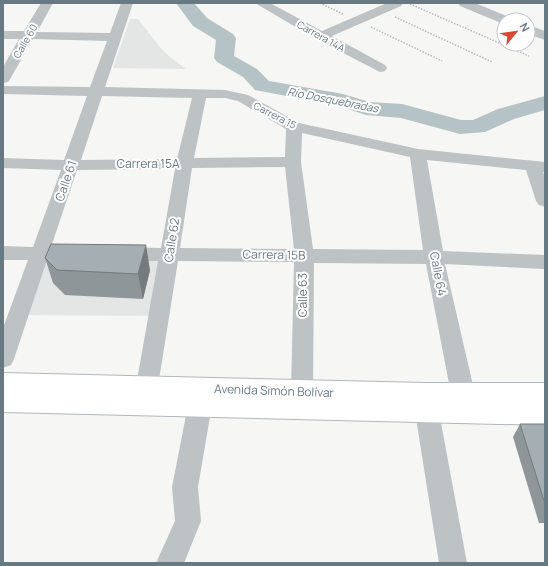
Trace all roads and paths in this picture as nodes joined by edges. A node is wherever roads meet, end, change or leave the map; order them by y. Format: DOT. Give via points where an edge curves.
graph roads {
  1 [pos="48,3"];
  2 [pos="126,3"];
  3 [pos="261,3"];
  4 [pos="320,3"];
  5 [pos="398,3"];
  6 [pos="409,3"];
  7 [pos="464,3"];
  8 [pos="381,10"];
  9 [pos="496,16"];
  10 [pos="357,21"];
  11 [pos="3,35"];
  12 [pos="28,35"];
  13 [pos="114,36"];
  14 [pos="321,36"];
  15 [pos="529,56"];
  16 [pos="442,61"];
  17 [pos="492,62"];
  18 [pos="380,68"];
  19 [pos="3,79"];
  20 [pos="3,90"];
  21 [pos="95,92"];
  22 [pos="200,94"];
  23 [pos="294,127"];
  24 [pos="418,154"];
  25 [pos="293,162"];
  26 [pos="3,163"];
  27 [pos="184,164"];
  28 [pos="71,165"];
  29 [pos="539,167"];
  30 [pos="545,201"];
  31 [pos="3,253"];
  32 [pos="41,253"];
  33 [pos="170,254"];
  34 [pos="304,256"];
  35 [pos="434,258"];
  36 [pos="545,262"];
  37 [pos="3,359"];
  38 [pos="3,384"];
  39 [pos="147,386"];
  40 [pos="302,392"];
  41 [pos="463,394"];
  42 [pos="545,394"];
  43 [pos="3,401"];
  44 [pos="200,405"];
  45 [pos="427,412"];
  46 [pos="545,414"];
  47 [pos="170,563"];
  48 [pos="453,563"];
  1 -- 12 [label="street, Calle 60"];
  2 -- 13 [label="street, Calle 61"];
  3 -- 14 [label="street, Carrera 14A"];
  4 -- 10 [label="path"];
  5 -- 8 [label="street"];
  6 -- 15 [label="path"];
  7 -- 9 [label="street"];
  8 -- 10 [label="street"];
  8 -- 17 [label="path"];
  10 -- 14 [label="street"];
  10 -- 16 [label="path"];
  11 -- 12 [label="street"];
  12 -- 13 [label="street"];
  12 -- 19 [label="street, Calle 60"];
  13 -- 21 [label="street, Calle 61"];
  14 -- 18 [label="street, Carrera 14A"];
  20 -- 21 [label="street, Carrera 15"];
  21 -- 22 [label="street, Carrera 15"];
  21 -- 28 [label="street, Calle 61"];
  22 -- 23 [label="street, Carrera 15" via="225,94 242,98"];
  22 -- 27 [label="street, Calle 62"];
  23 -- 24 [label="street, Carrera 15"];
  23 -- 25 [label="street, Calle 63"];
  24 -- 29 [label="street, Carrera 15"];
  24 -- 35 [label="street, Calle 64"];
  25 -- 27 [label="street, Carrera 15A"];
  25 -- 34 [label="street, Calle 63"];
  26 -- 28 [label="street, Carrera 15A"];
  27 -- 28 [label="street, Carrera 15A"];
  27 -- 33 [label="street, Calle 62"];
  28 -- 32 [label="street, Calle 61"];
  29 -- 30 [label="street"];
  31 -- 32 [label="street, Carrera 15B"];
  32 -- 33 [label="street, Carrera 15B"];
  32 -- 37 [label="street, Calle 61"];
  33 -- 34 [label="street, Carrera 15B"];
  33 -- 39 [label="street, Calle 62"];
  34 -- 35 [label="street, Carrera 15B"];
  34 -- 40 [label="street, Calle 63"];
  35 -- 36 [label="street, Carrera 15B"];
  35 -- 41 [label="street, Calle 64"];
  38 -- 39 [label="main road, Avenida Simón Bolívar"];
  39 -- 40 [label="main road, Avenida Simón Bolívar"];
  40 -- 41 [label="main road, Avenida Simón Bolívar"];
  41 -- 42 [label="main road, Avenida Simón Bolívar"];
  43 -- 44 [label="main road, Avenida Simón Bolívar"];
  44 -- 45 [label="main road, Avenida Simón Bolívar"];
  44 -- 47 [label="street" via="185,487 188,521"];
  45 -- 46 [label="main road, Avenida Simón Bolívar"];
  45 -- 48 [label="street"];
}
